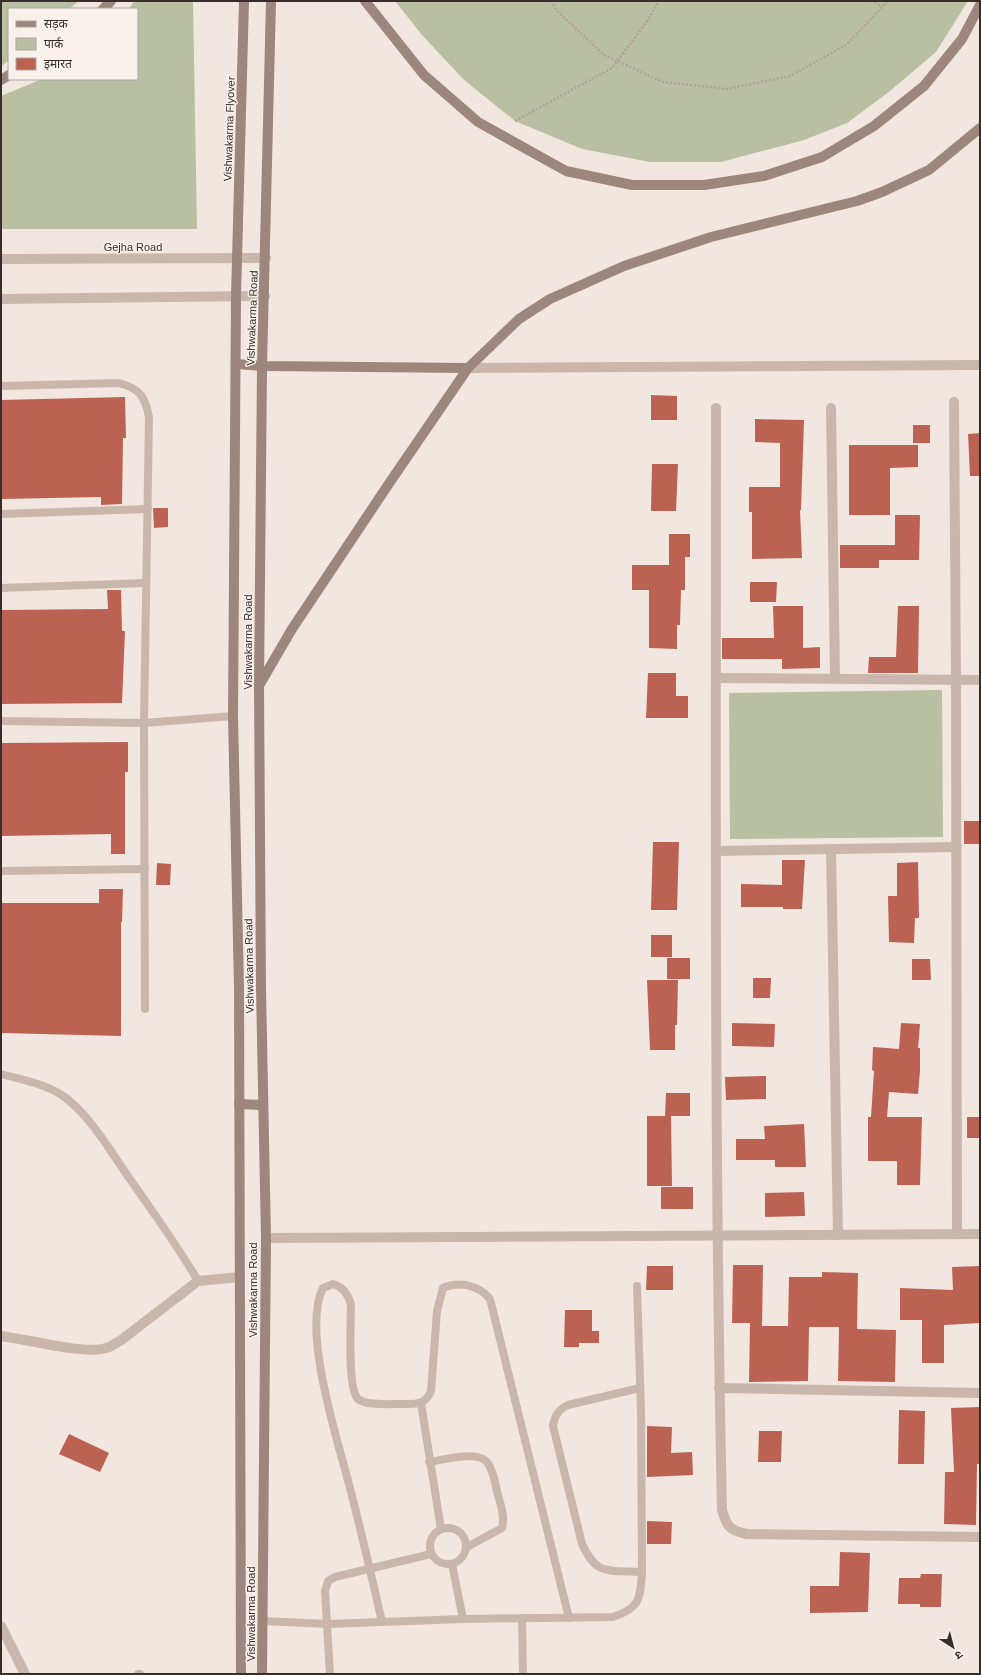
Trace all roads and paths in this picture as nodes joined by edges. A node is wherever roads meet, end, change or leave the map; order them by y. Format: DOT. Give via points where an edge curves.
graph roads {
  1 [pos="244,1"];
  2 [pos="270,1"];
  3 [pos="365,1"];
  4 [pos="551,1"];
  5 [pos="659,1"];
  6 [pos="871,1"];
  7 [pos="888,1"];
  8 [pos="980,5"];
  9 [pos="883,6"];
  10 [pos="515,121"];
  11 [pos="980,128"];
  12 [pos="238,258"];
  13 [pos="266,258"];
  14 [pos="1,259"];
  15 [pos="236,296"];
  16 [pos="265,296"];
  17 [pos="1,299"];
  18 [pos="236,364"];
  19 [pos="980,365"];
  20 [pos="262,366"];
  21 [pos="468,368"];
  22 [pos="1,386"];
  23 [pos="954,402"];
  24 [pos="716,408"];
  25 [pos="831,408"];
  26 [pos="148,509"];
  27 [pos="1,514"];
  28 [pos="146,583"];
  29 [pos="1,588"];
  30 [pos="716,678"];
  31 [pos="835,678"];
  32 [pos="956,680"];
  33 [pos="980,680"];
  34 [pos="259,685"];
  35 [pos="233,716"];
  36 [pos="1,721"];
  37 [pos="144,722"];
  38 [pos="957,847"];
  39 [pos="831,849"];
  40 [pos="716,851"];
  41 [pos="145,870"];
  42 [pos="1,871"];
  43 [pos="145,1009"];
  44 [pos="1,1074"];
  45 [pos="239,1104"];
  46 [pos="263,1106"];
  47 [pos="957,1233"];
  48 [pos="980,1234"];
  49 [pos="838,1235"];
  50 [pos="718,1236"];
  51 [pos="266,1238"];
  52 [pos="240,1277"];
  53 [pos="198,1281"];
  54 [pos="637,1286"];
  55 [pos="1,1336"];
  56 [pos="640,1388"];
  57 [pos="719,1388"];
  58 [pos="980,1393"];
  59 [pos="421,1403"];
  60 [pos="429,1462"];
  61 [pos="441,1529"];
  62 [pos="980,1537"];
  63 [pos="467,1547"];
  64 [pos="431,1554"];
  65 [pos="452,1564"];
  66 [pos="369,1568"];
  67 [pos="642,1572"];
  68 [pos="522,1618"];
  69 [pos="569,1618"];
  70 [pos="463,1619"];
  71 [pos="263,1621"];
  72 [pos="382,1622"];
  73 [pos="328,1624"];
  74 [pos="1,1626"];
  75 [pos="25,1674"];
  76 [pos="241,1674"];
  77 [pos="262,1674"];
  78 [pos="330,1674"];
  79 [pos="523,1674"];
  1 -- 12 [label="main road, Vishwakarma Flyover"];
  2 -- 13 [label="main road"];
  3 -- 8 [label="main road" via="424,75 478,122 566,171 632,185 704,185 764,176 822,156 874,126 924,86 962,40"];
  4 -- 9 [label="path" via="557,11 604,55 663,82 727,89 790,76 846,45"];
  5 -- 10 [label="path" via="612,68"];
  6 -- 9 [label="path"];
  7 -- 9 [label="path"];
  11 -- 21 [label="main road" via="929,170 858,202 711,237 624,266 583,283 550,299 519,319"];
  12 -- 13 [label="street, Gejha Road"];
  12 -- 14 [label="street, Gejha Road"];
  12 -- 15 [label="main road, Vishwakarma Road"];
  13 -- 16 [label="main road, Vishwakarma Road"];
  15 -- 16 [label="street"];
  15 -- 17 [label="street"];
  15 -- 18 [label="main road, Vishwakarma Road"];
  16 -- 20 [label="main road, Vishwakarma Road"];
  18 -- 20 [label="main road"];
  18 -- 35 [label="main road, Vishwakarma Road"];
  19 -- 21 [label="street"];
  20 -- 21 [label="main road"];
  20 -- 34 [label="main road, Vishwakarma Road"];
  21 -- 34 [label="main road" via="292,629"];
  22 -- 26 [label="lane" via="119,383 139,392 146,403 149,418"];
  23 -- 32 [label="street"];
  24 -- 30 [label="street"];
  25 -- 31 [label="street"];
  26 -- 27 [label="lane"];
  26 -- 28 [label="lane"];
  28 -- 29 [label="lane"];
  28 -- 37 [label="lane"];
  30 -- 31 [label="street"];
  30 -- 40 [label="street"];
  31 -- 32 [label="street"];
  32 -- 33 [label="street"];
  32 -- 38 [label="street"];
  34 -- 46 [label="main road, Vishwakarma Road"];
  35 -- 37 [label="lane"];
  35 -- 45 [label="main road, Vishwakarma Road"];
  36 -- 37 [label="lane"];
  37 -- 41 [label="lane"];
  38 -- 39 [label="street"];
  38 -- 47 [label="street"];
  39 -- 40 [label="street"];
  39 -- 49 [label="street"];
  40 -- 50 [label="street"];
  41 -- 42 [label="lane"];
  41 -- 43 [label="lane"];
  44 -- 53 [label="lane" via="52,1089 81,1113 181,1250"];
  45 -- 46 [label="main road"];
  45 -- 52 [label="main road, Vishwakarma Road"];
  46 -- 51 [label="main road, Vishwakarma Road"];
  47 -- 48 [label="street"];
  47 -- 49 [label="street"];
  49 -- 50 [label="street"];
  50 -- 51 [label="street"];
  50 -- 57 [label="street"];
  51 -- 71 [label="main road, Vishwakarma Road"];
  52 -- 53 [label="street"];
  52 -- 76 [label="main road, Vishwakarma Road"];
  53 -- 55 [label="street" via="120,1341 106,1348 94,1350"];
  54 -- 56 [label="lane"];
  56 -- 67 [label="lane"];
  56 -- 67 [label="lane" via="568,1404 554,1416 553,1426 582,1544 588,1556 593,1564 602,1569"];
  57 -- 58 [label="street"];
  57 -- 62 [label="street" via="722,1510 726,1524 735,1532"];
  59 -- 60 [label="lane"];
  59 -- 66 [label="lane" via="395,1404 358,1399 351,1380 351,1304 348,1294 333,1284 323,1288 315,1315 317,1342 326,1396"];
  59 -- 69 [label="lane" via="428,1399 431,1391 436,1311 440,1294 443,1288 450,1285 477,1287 490,1299"];
  60 -- 61 [label="lane"];
  60 -- 63 [label="lane" via="479,1457 486,1462 492,1472 503,1515 502,1528"];
  61 -- 63 [label="lane" via="453,1528 459,1531"];
  61 -- 64 [label="lane" via="432,1537"];
  63 -- 65 [label="lane" via="462,1558"];
  64 -- 65 [label="lane" via="440,1563"];
  64 -- 66 [label="lane"];
  65 -- 70 [label="lane"];
  66 -- 72 [label="lane"];
  66 -- 73 [label="lane" via="335,1576 328,1581 325,1591"];
  67 -- 69 [label="lane" via="637,1604 628,1612 613,1617"];
  68 -- 69 [label="lane"];
  68 -- 70 [label="lane"];
  68 -- 79 [label="lane"];
  70 -- 72 [label="lane"];
  71 -- 73 [label="lane"];
  71 -- 77 [label="main road, Vishwakarma Road"];
  72 -- 73 [label="lane"];
  73 -- 78 [label="lane"];
  74 -- 75 [label="street"];
}
